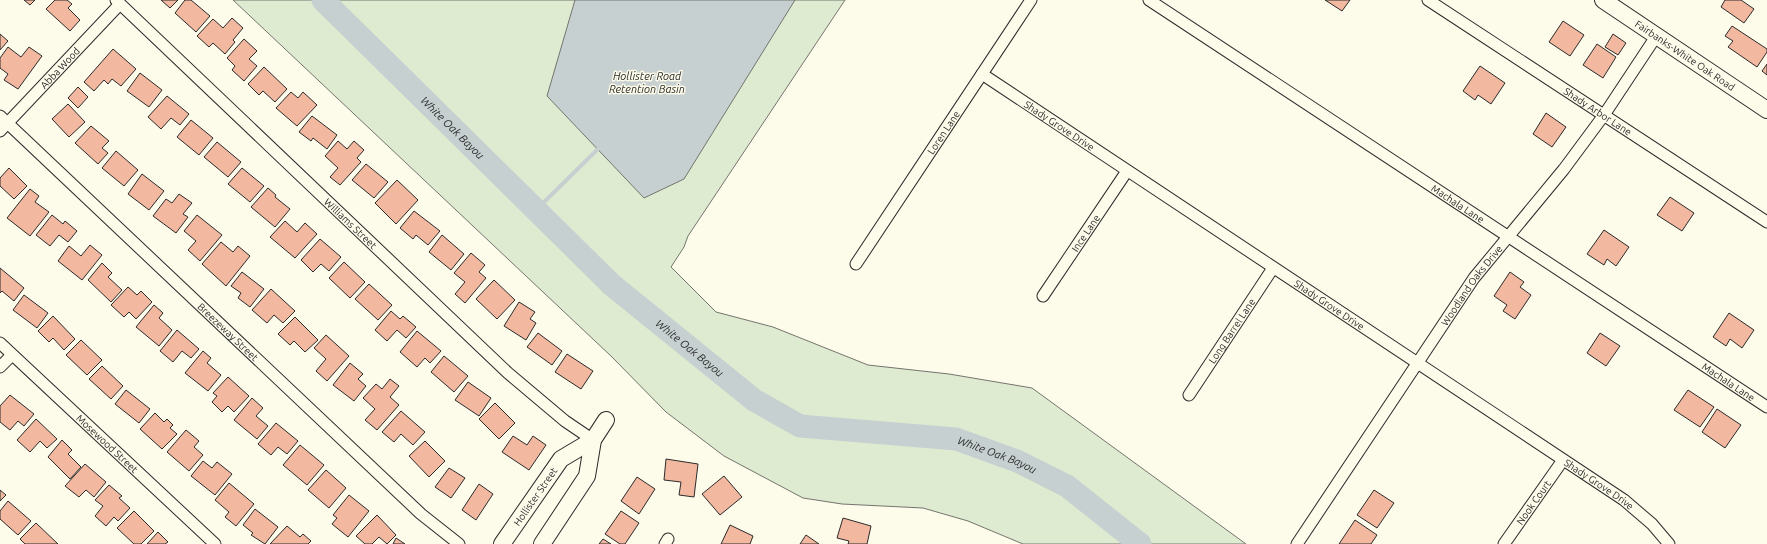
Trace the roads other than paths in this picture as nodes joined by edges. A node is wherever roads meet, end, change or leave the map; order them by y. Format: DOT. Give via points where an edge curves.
graph roads {
  1 [pos="1031,0"];
  2 [pos="1149,0"];
  3 [pos="1428,0"];
  4 [pos="1604,0"];
  5 [pos="118,2"];
  6 [pos="1657,36"];
  7 [pos="982,74"];
  8 [pos="1767,110"];
  9 [pos="1604,115"];
  10 [pos="2,123"];
  11 [pos="1127,170"];
  12 [pos="1767,222"];
  13 [pos="1508,237"];
  14 [pos="856,264"];
  15 [pos="1273,268"];
  16 [pos="1043,296"];
  17 [pos="0,343"];
  18 [pos="12,355"];
  19 [pos="1417,364"];
  20 [pos="0,367"];
  21 [pos="1189,394"];
  22 [pos="1767,407"];
  23 [pos="606,420"];
  24 [pos="593,440"];
  25 [pos="1563,460"];
  26 [pos="215,544"];
  27 [pos="459,544"];
  28 [pos="502,544"];
  29 [pos="542,544"];
  30 [pos="1297,544"];
  31 [pos="1504,544"];
  32 [pos="1669,544"];
  1 -- 7 [label="street, Loren Lane"];
  2 -- 13 [label="street, Machala Lane"];
  3 -- 9 [label="street, Shady Arbor Lane"];
  4 -- 6 [label="street, Fairbanks-White Oak Road"];
  5 -- 10 [label="street, Abba Wood"];
  5 -- 24 [label="street, Williams Street" via="508,373 565,421"];
  6 -- 8 [label="street, Fairbanks-White Oak Road"];
  6 -- 9 [label="street, Woodland Oaks Drive"];
  7 -- 11 [label="street, Shady Grove Drive"];
  7 -- 14 [label="street, Loren Lane"];
  9 -- 12 [label="street, Shady Arbor Lane"];
  9 -- 13 [label="street, Woodland Oaks Drive"];
  10 -- 27 [label="street, Breezeway Street" via="421,514"];
  11 -- 15 [label="street, Shady Grove Drive"];
  11 -- 16 [label="street, Ince Lane"];
  13 -- 19 [label="street, Woodland Oaks Drive" via="1474,278"];
  13 -- 22 [label="street, Machala Lane"];
  15 -- 19 [label="street, Shady Grove Drive"];
  15 -- 21 [label="street, Long Barrel Lane"];
  17 -- 18 [label="street, Mosewood Street"];
  18 -- 20 [label="street"];
  18 -- 26 [label="street, Mosewood Street"];
  19 -- 25 [label="street, Shady Grove Drive"];
  19 -- 30 [label="street, Woodland Oaks Drive"];
  23 -- 24 [label="street, Hollister Street"];
  24 -- 28 [label="street, Hollister Street" via="560,459"];
  24 -- 29 [label="street, Hollister Street" via="587,476"];
  25 -- 31 [label="street, Nook Court"];
  25 -- 32 [label="street, Shady Grove Drive" via="1638,511"];
}
